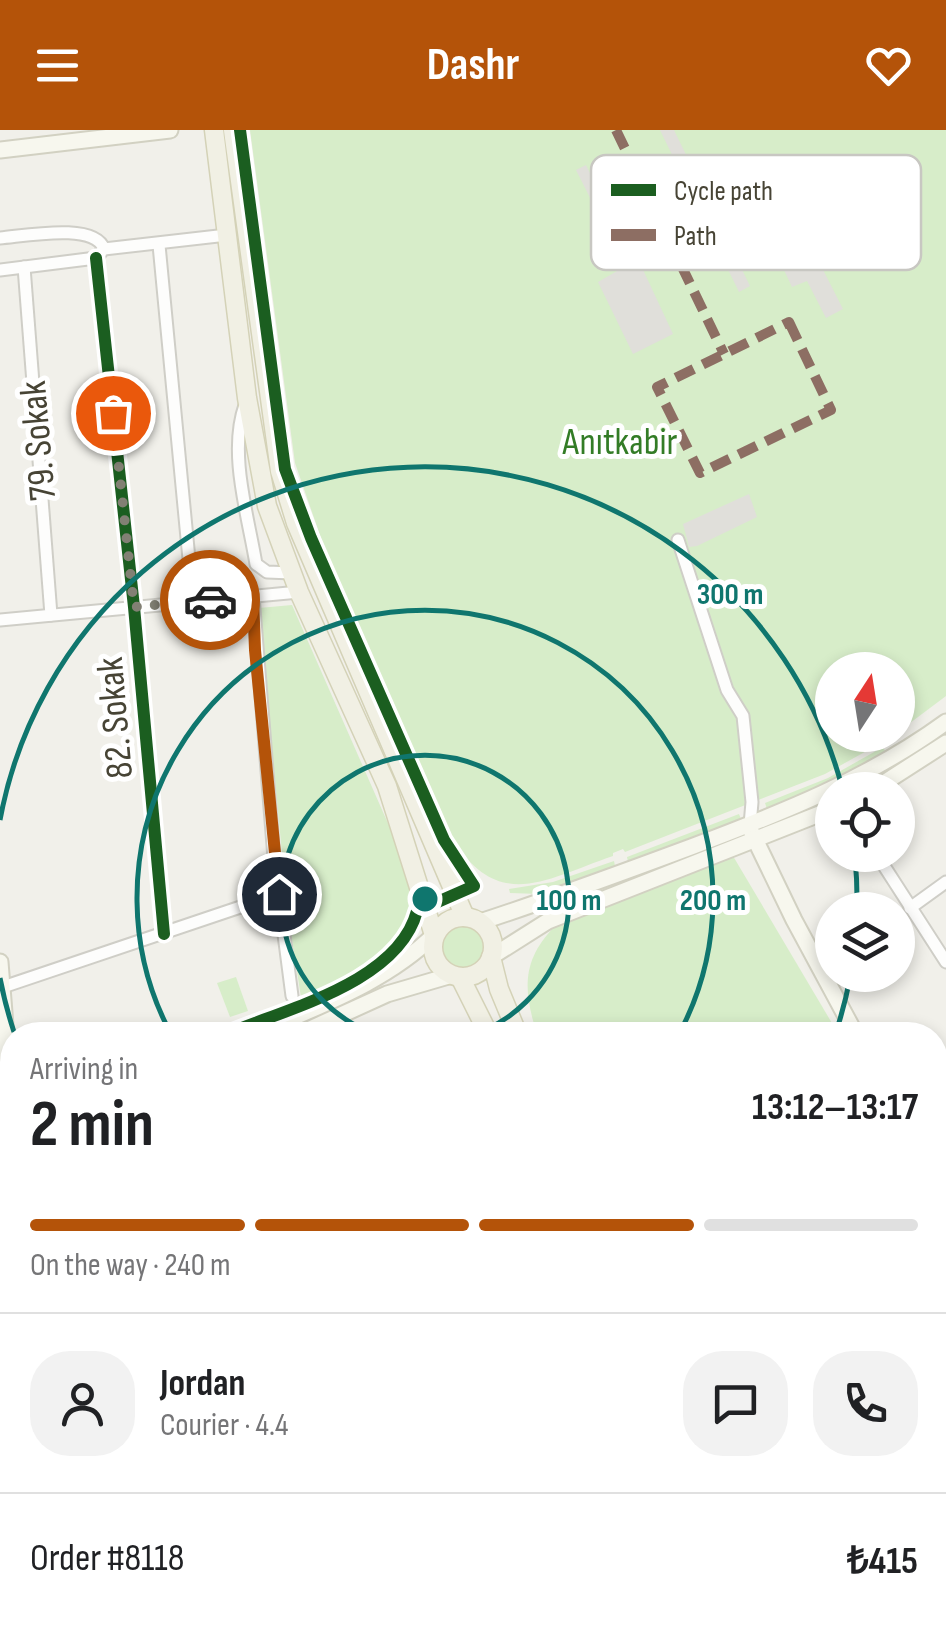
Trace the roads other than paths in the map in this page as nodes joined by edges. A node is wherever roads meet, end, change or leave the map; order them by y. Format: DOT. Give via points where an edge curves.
graph roads {
  1 [pos="170,130"];
  2 [pos="214,130"];
  3 [pos="233,130"];
  4 [pos="80,136"];
  5 [pos="0,150"];
  6 [pos="227,234"];
  7 [pos="0,238"];
  8 [pos="159,245"];
  9 [pos="100,253"];
  10 [pos="24,268"];
  11 [pos="0,270"];
  12 [pos="247,398"];
  13 [pos="678,540"];
  14 [pos="292,573"];
  15 [pos="299,592"];
  16 [pos="253,596"];
  17 [pos="193,602"];
  18 [pos="134,607"];
  19 [pos="51,615"];
  20 [pos="0,620"];
  21 [pos="270,645"];
  22 [pos="255,650"];
  23 [pos="946,722"];
  24 [pos="946,743"];
  25 [pos="901,772"];
  26 [pos="815,814"];
  27 [pos="752,833"];
  28 [pos="946,882"];
  29 [pos="279,894"];
  30 [pos="915,904"];
  31 [pos="915,916"];
  32 [pos="473,919"];
  33 [pos="164,934"];
  34 [pos="434,936"];
  35 [pos="491,957"];
  36 [pos="0,962"];
  37 [pos="946,962"];
  38 [pos="456,976"];
  39 [pos="1,987"];
  40 [pos="292,996"];
  41 [pos="4,1022"];
  42 [pos="281,1022"];
  43 [pos="326,1022"];
  44 [pos="483,1022"];
  45 [pos="513,1022"];
  46 [pos="849,1022"];
  1 -- 4 [label="main road"];
  2 -- 6 [label="main road"];
  3 -- 32 [label="main road" via="280,471 296,524"];
  4 -- 5 [label="main road"];
  6 -- 8 [label="street"];
  6 -- 12 [label="main road"];
  7 -- 9 [label="street" via="79,233 102,242"];
  8 -- 9 [label="street"];
  8 -- 17 [label="street"];
  9 -- 10 [label="street"];
  9 -- 18 [label="street, 82. Sokak"];
  10 -- 11 [label="street"];
  10 -- 19 [label="street, 79. Sokak"];
  12 -- 14 [label="main road" via="268,506"];
  12 -- 14 [label="street" via="238,424 256,564 267,572"];
  13 -- 27 [label="street" via="734,706"];
  14 -- 15 [label="main road"];
  15 -- 16 [label="street"];
  15 -- 34 [label="main road" via="387,786"];
  16 -- 17 [label="street"];
  16 -- 22 [label="street"];
  17 -- 18 [label="street"];
  18 -- 19 [label="street"];
  18 -- 33 [label="street, 82. Sokak"];
  19 -- 20 [label="street"];
  21 -- 22 [label="street"];
  22 -- 29 [label="street"];
  23 -- 27 [label="main road"];
  24 -- 25 [label="main road"];
  26 -- 27 [label="main road"];
  27 -- 32 [label="main road"];
  27 -- 35 [label="main road" via="548,921"];
  27 -- 46 [label="main road"];
  28 -- 30 [label="street"];
  29 -- 33 [label="street"];
  29 -- 40 [label="street"];
  31 -- 37 [label="street"];
  32 -- 34 [label="main road" via="450,919"];
  32 -- 35 [label="main road" via="490,934"];
  33 -- 39 [label="street"];
  34 -- 38 [label="main road" via="435,959"];
  34 -- 42 [label="main road" via="381,975"];
  35 -- 38 [label="main road" via="482,970"];
  35 -- 45 [label="main road"];
  36 -- 39 [label="main road"];
  38 -- 43 [label="main road" via="387,994"];
  38 -- 44 [label="main road"];
  39 -- 41 [label="main road"];
}
